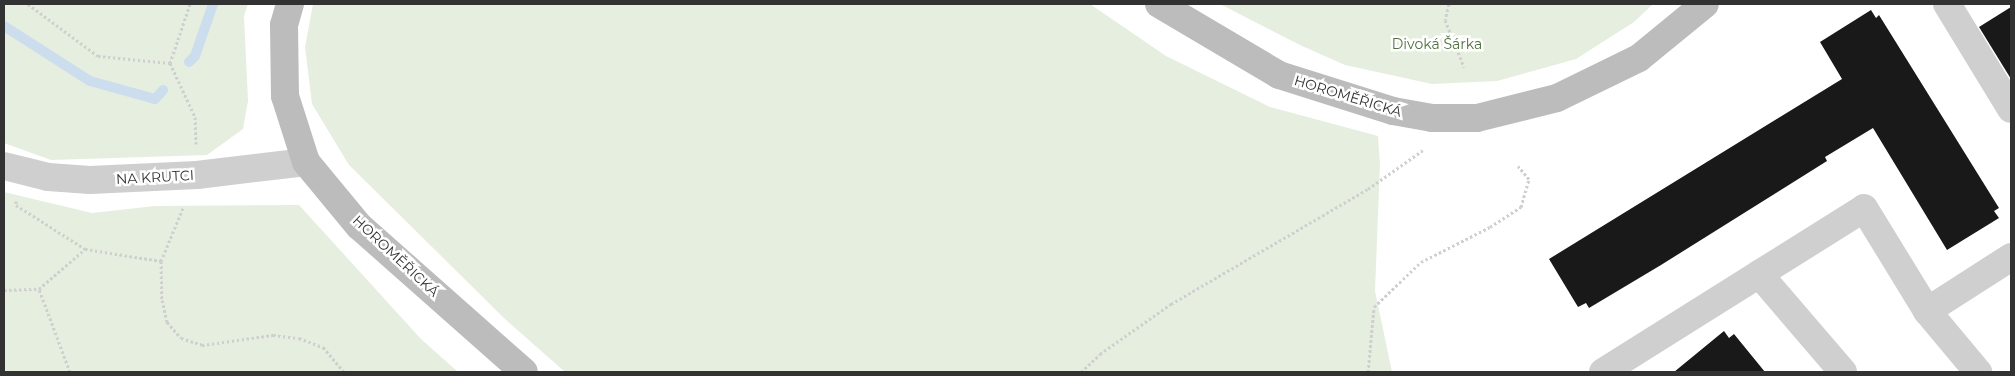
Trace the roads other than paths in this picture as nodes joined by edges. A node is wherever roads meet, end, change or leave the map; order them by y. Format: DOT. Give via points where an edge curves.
graph roads {
  1 [pos="290,4"];
  2 [pos="1159,4"];
  3 [pos="1705,4"];
  4 [pos="1947,4"];
  5 [pos="2011,109"];
  6 [pos="306,162"];
  7 [pos="9,168"];
  8 [pos="2011,257"];
  9 [pos="1759,274"];
  10 [pos="1927,311"];
  11 [pos="524,372"];
  12 [pos="1603,372"];
  13 [pos="1842,372"];
  14 [pos="1978,372"];
  1 -- 6 [label="main road, HOROMĚŘICKÁ" via="284,24 285,96"];
  2 -- 3 [label="main road, HOROMĚŘICKÁ" via="1279,75 1393,111 1432,118 1477,118 1557,98 1639,58"];
  4 -- 5 [label="street"];
  6 -- 7 [label="street, NA KRUTCI" via="197,175 90,180 48,177"];
  6 -- 11 [label="main road, HOROMĚŘICKÁ" via="360,226"];
  8 -- 10 [label="street"];
  9 -- 10 [label="street" via="1864,208"];
  9 -- 12 [label="street"];
  9 -- 13 [label="street"];
  10 -- 14 [label="street"];
}
